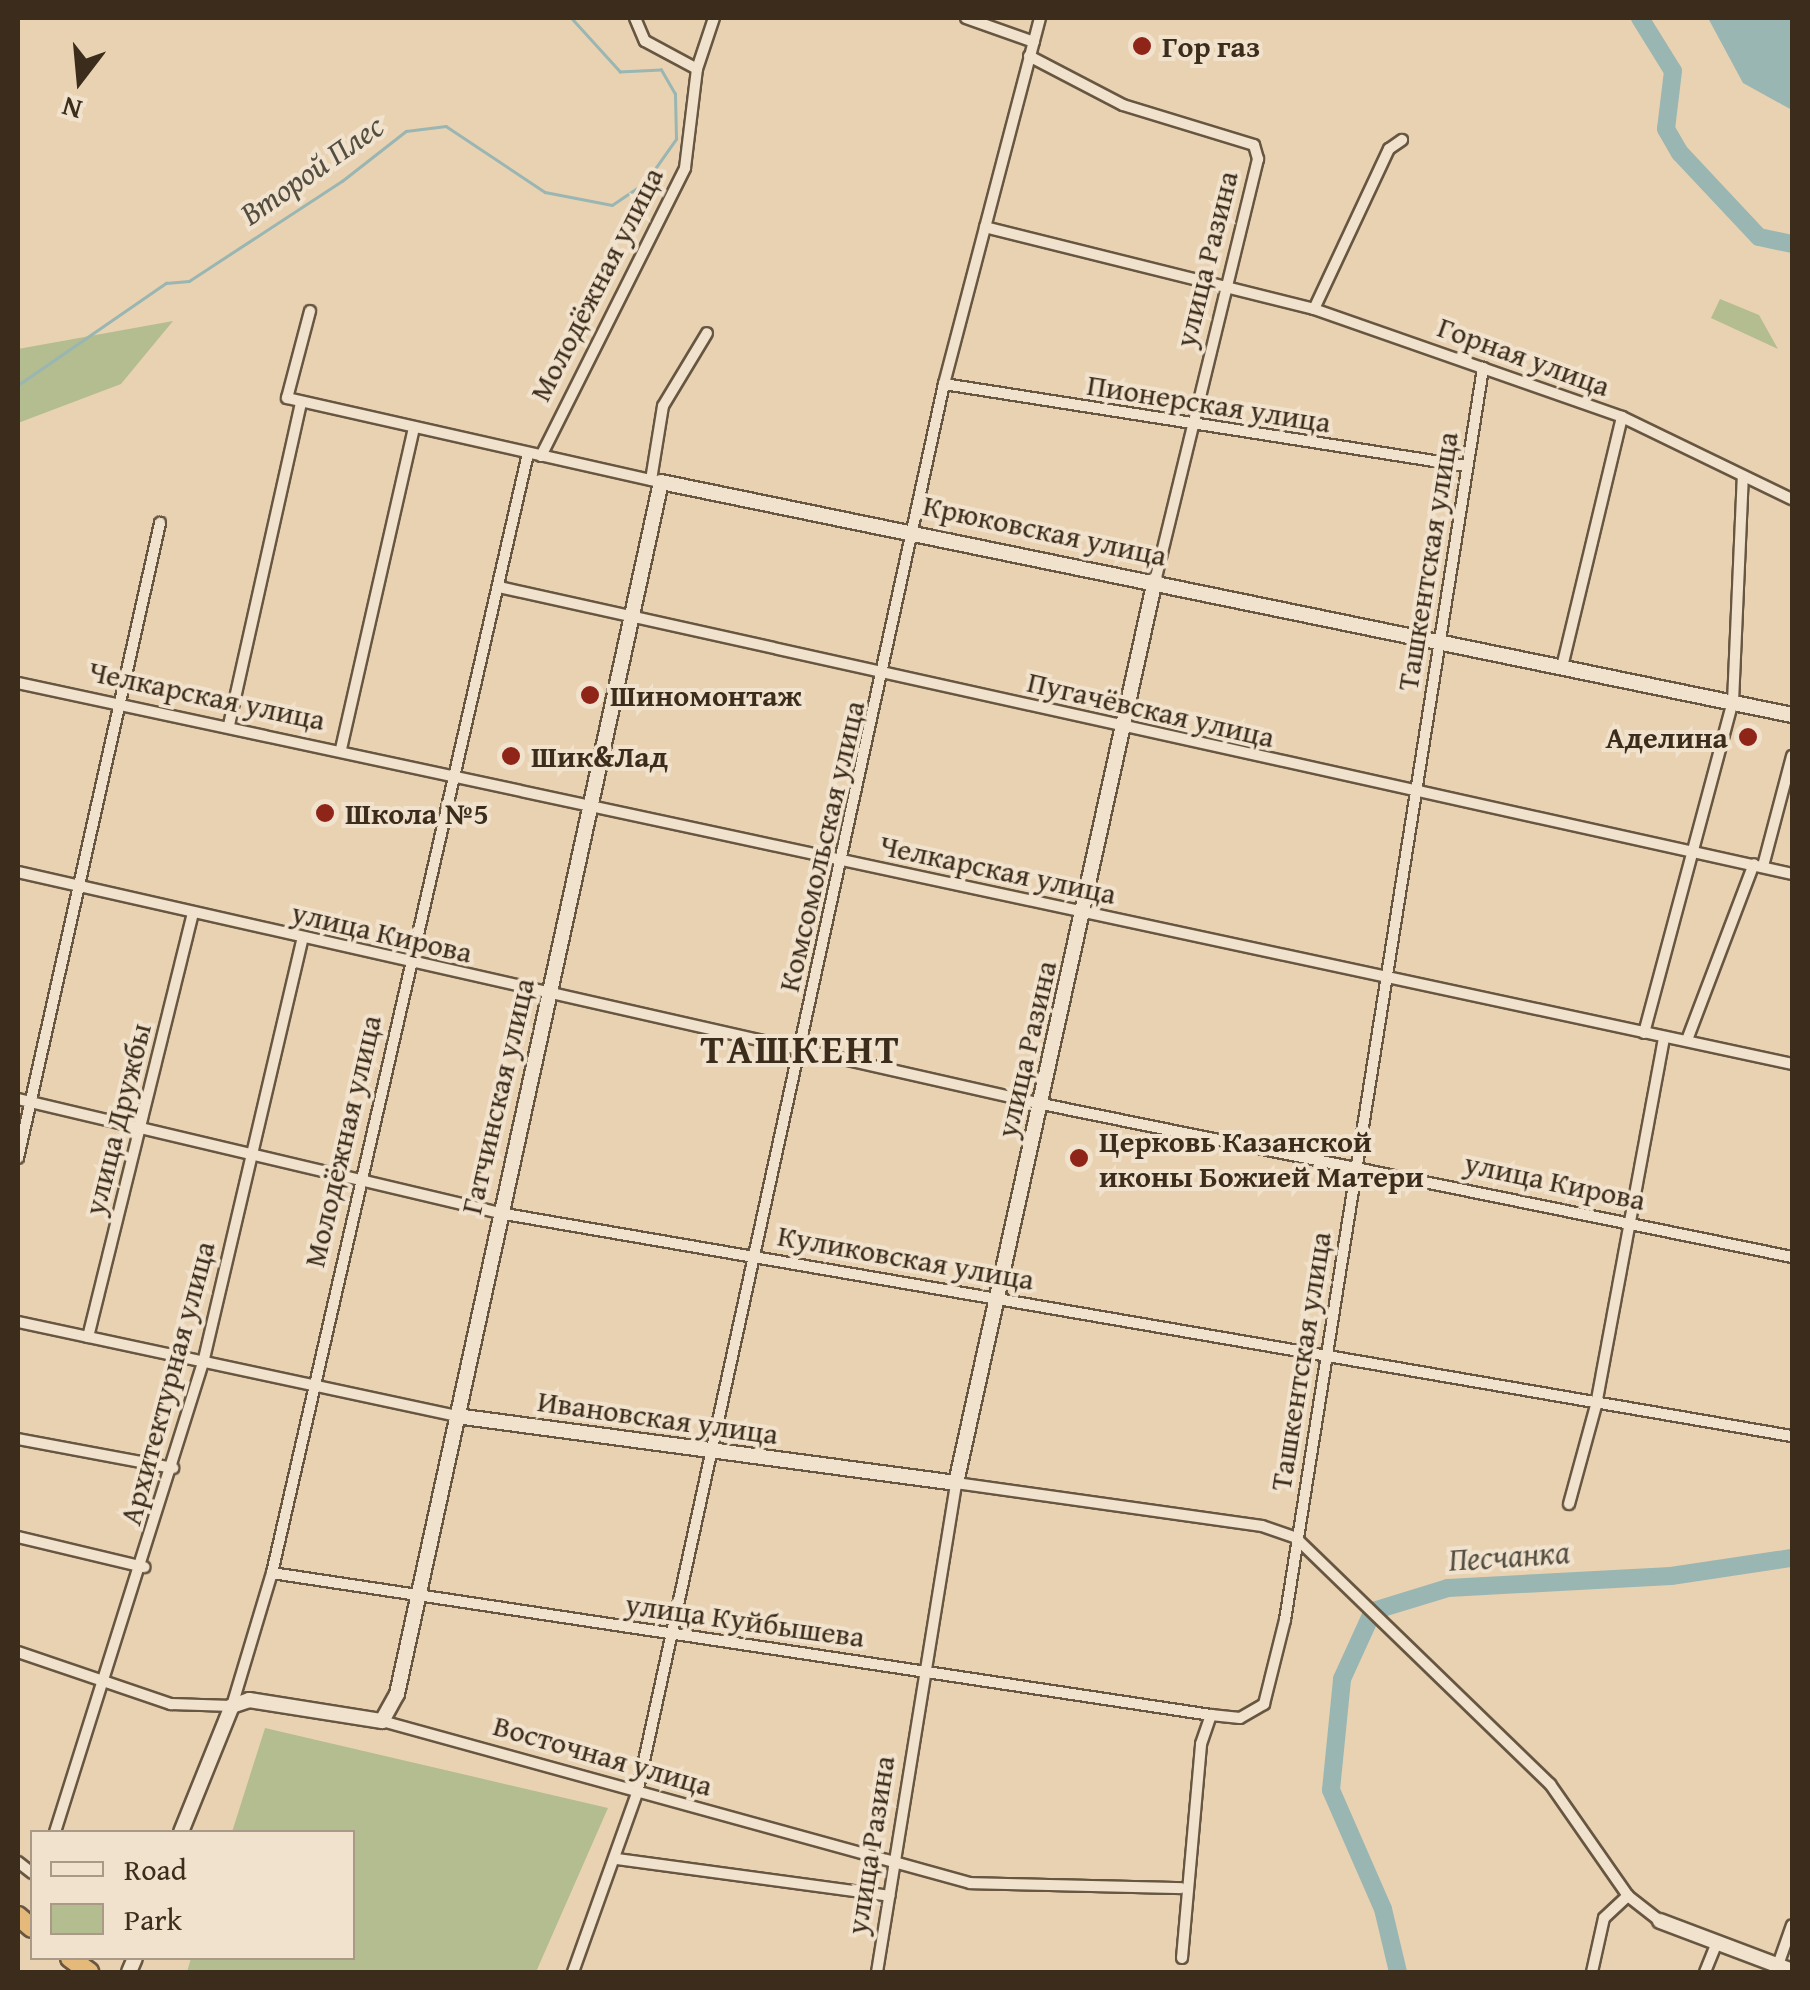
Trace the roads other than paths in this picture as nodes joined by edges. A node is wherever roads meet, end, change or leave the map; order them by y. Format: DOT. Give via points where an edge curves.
graph roads {
  1 [pos="634,18"];
  2 [pos="714,18"];
  3 [pos="966,18"];
  4 [pos="1040,18"];
  5 [pos="1034,42"];
  6 [pos="1029,56"];
  7 [pos="697,69"];
  8 [pos="1402,140"];
  9 [pos="986,227"];
  10 [pos="1229,283"];
  11 [pos="1314,309"];
  12 [pos="310,311"];
  13 [pos="707,333"];
  14 [pos="1483,368"];
  15 [pos="944,384"];
  16 [pos="301,402"];
  17 [pos="1622,417"];
  18 [pos="414,427"];
  19 [pos="1194,428"];
  20 [pos="528,452"];
  21 [pos="541,456"];
  22 [pos="1466,466"];
  23 [pos="1743,476"];
  24 [pos="656,481"];
  25 [pos="1792,499"];
  26 [pos="160,523"];
  27 [pos="912,531"];
  28 [pos="1155,580"];
  29 [pos="499,587"];
  30 [pos="635,619"];
  31 [pos="1438,641"];
  32 [pos="1562,667"];
  33 [pos="886,672"];
  34 [pos="18,683"];
  35 [pos="1733,702"];
  36 [pos="120,703"];
  37 [pos="1792,716"];
  38 [pos="229,725"];
  39 [pos="1128,732"];
  40 [pos="341,749"];
  41 [pos="1792,756"];
  42 [pos="454,776"];
  43 [pos="1418,794"];
  44 [pos="592,806"];
  45 [pos="1691,850"];
  46 [pos="844,861"];
  47 [pos="1759,865"];
  48 [pos="18,872"];
  49 [pos="1792,874"];
  50 [pos="76,886"];
  51 [pos="193,913"];
  52 [pos="1086,914"];
  53 [pos="302,940"];
  54 [pos="411,966"];
  55 [pos="1388,982"];
  56 [pos="549,993"];
  57 [pos="1644,1033"];
  58 [pos="1664,1037"];
  59 [pos="1687,1040"];
  60 [pos="801,1050"];
  61 [pos="1792,1064"];
  62 [pos="18,1100"];
  63 [pos="30,1102"];
  64 [pos="1042,1104"];
  65 [pos="142,1129"];
  66 [pos="250,1155"];
  67 [pos="18,1158"];
  68 [pos="1357,1164"];
  69 [pos="362,1182"];
  70 [pos="498,1213"];
  71 [pos="1633,1223"];
  72 [pos="756,1257"];
  73 [pos="1792,1257"];
  74 [pos="996,1298"];
  75 [pos="18,1322"];
  76 [pos="88,1337"];
  77 [pos="1328,1354"];
  78 [pos="203,1363"];
  79 [pos="312,1389"];
  80 [pos="1596,1405"];
  81 [pos="456,1416"];
  82 [pos="1792,1437"];
  83 [pos="18,1439"];
  84 [pos="712,1455"];
  85 [pos="173,1468"];
  86 [pos="956,1482"];
  87 [pos="1569,1504"];
  88 [pos="18,1537"];
  89 [pos="1296,1538"];
  90 [pos="144,1567"];
  91 [pos="272,1574"];
  92 [pos="417,1598"];
  93 [pos="673,1635"];
  94 [pos="18,1652"];
  95 [pos="926,1672"];
  96 [pos="109,1680"];
  97 [pos="232,1706"];
  98 [pos="1211,1715"];
  99 [pos="382,1721"];
  100 [pos="638,1793"];
  101 [pos="56,1830"];
  102 [pos="182,1830"];
  103 [pos="618,1859"];
  104 [pos="895,1865"];
  105 [pos="1181,1888"];
  106 [pos="889,1896"];
  107 [pos="1628,1896"];
  108 [pos="1660,1921"];
  109 [pos="1792,1924"];
  110 [pos="1716,1945"];
  111 [pos="1182,1958"];
  112 [pos="1785,1968"];
  113 [pos="573,1972"];
  114 [pos="877,1972"];
  115 [pos="1592,1972"];
  116 [pos="1705,1972"];
  1 -- 7 [label="street" via="635,30"];
  2 -- 7 [label="street, Молодёжная улица"];
  3 -- 5 [label="street"];
  4 -- 5 [label="street, Комсомольская улица"];
  5 -- 6 [label="street, Комсомольская улица"];
  6 -- 9 [label="street, Комсомольская улица"];
  6 -- 10 [label="street, улица Разина" via="1123,105 1254,144 1255,190"];
  7 -- 21 [label="street, Молодёжная улица" via="685,168"];
  8 -- 11 [label="street" via="1389,149"];
  9 -- 10 [label="street, Горная улица"];
  9 -- 15 [label="street, Комсомольская улица"];
  10 -- 11 [label="street, Горная улица"];
  10 -- 19 [label="street, улица Разина"];
  11 -- 14 [label="street, Горная улица"];
  12 -- 16 [label="street, Крюковская улица" via="287,398"];
  13 -- 24 [label="street, Гатчинская улица" via="664,406"];
  14 -- 17 [label="street, Горная улица"];
  14 -- 22 [label="street, Ташкентская улица"];
  15 -- 19 [label="street, Пионерская улица"];
  15 -- 27 [label="street, Комсомольская улица"];
  16 -- 18 [label="street, Крюковская улица"];
  16 -- 38 [label="street"];
  17 -- 23 [label="street, Горная улица"];
  17 -- 32 [label="street"];
  18 -- 20 [label="street, Крюковская улица"];
  18 -- 40 [label="street"];
  19 -- 22 [label="street, Пионерская улица"];
  19 -- 28 [label="street, улица Разина"];
  20 -- 21 [label="street, Крюковская улица"];
  20 -- 29 [label="street, Молодёжная улица"];
  21 -- 24 [label="street, Крюковская улица"];
  22 -- 31 [label="street, Ташкентская улица"];
  23 -- 25 [label="street, Горная улица"];
  23 -- 35 [label="street"];
  24 -- 27 [label="street, Крюковская улица"];
  24 -- 30 [label="street, Гатчинская улица"];
  26 -- 36 [label="street"];
  27 -- 28 [label="street, Крюковская улица"];
  27 -- 33 [label="street, Комсомольская улица"];
  28 -- 31 [label="street, Крюковская улица"];
  28 -- 39 [label="street, улица Разина"];
  29 -- 30 [label="street, Пугачёвская улица"];
  29 -- 42 [label="street, Молодёжная улица"];
  30 -- 33 [label="street, Пугачёвская улица"];
  30 -- 44 [label="street, Гатчинская улица"];
  31 -- 32 [label="street, Крюковская улица"];
  31 -- 43 [label="street, Ташкентская улица"];
  32 -- 35 [label="street, Крюковская улица"];
  33 -- 39 [label="street, Пугачёвская улица"];
  33 -- 46 [label="street, Комсомольская улица"];
  34 -- 36 [label="street, Челкарская улица"];
  35 -- 37 [label="street, Крюковская улица"];
  35 -- 45 [label="street"];
  36 -- 38 [label="street, Челкарская улица"];
  36 -- 50 [label="street"];
  38 -- 40 [label="street, Челкарская улица"];
  39 -- 43 [label="street, Пугачёвская улица"];
  39 -- 52 [label="street, улица Разина"];
  40 -- 42 [label="street, Челкарская улица"];
  41 -- 47 [label="street"];
  42 -- 44 [label="street, Челкарская улица"];
  42 -- 54 [label="street, Молодёжная улица"];
  43 -- 45 [label="street, Пугачёвская улица"];
  43 -- 55 [label="street, Ташкентская улица"];
  44 -- 46 [label="street, Челкарская улица"];
  44 -- 56 [label="street, Гатчинская улица"];
  45 -- 47 [label="street, Пугачёвская улица"];
  45 -- 57 [label="street"];
  46 -- 52 [label="street, Челкарская улица"];
  46 -- 60 [label="street, Комсомольская улица"];
  47 -- 49 [label="street, Пугачёвская улица"];
  47 -- 59 [label="street"];
  48 -- 50 [label="street, улица Кирова"];
  50 -- 51 [label="street, улица Кирова"];
  50 -- 63 [label="street"];
  51 -- 53 [label="street, улица Кирова"];
  51 -- 65 [label="street, улица Дружбы"];
  52 -- 55 [label="street, Челкарская улица"];
  52 -- 64 [label="street, улица Разина"];
  53 -- 54 [label="street, улица Кирова"];
  53 -- 66 [label="street, Архитектурная улица"];
  54 -- 56 [label="street, улица Кирова"];
  54 -- 69 [label="street, Молодёжная улица"];
  55 -- 57 [label="street, Челкарская улица"];
  55 -- 68 [label="street, Ташкентская улица"];
  56 -- 60 [label="street, улица Кирова"];
  56 -- 70 [label="street, Гатчинская улица"];
  57 -- 58 [label="street, Челкарская улица"];
  58 -- 59 [label="street, Челкарская улица"];
  58 -- 71 [label="street"];
  59 -- 61 [label="street, Челкарская улица"];
  60 -- 64 [label="street, улица Кирова"];
  60 -- 72 [label="street, Комсомольская улица"];
  62 -- 63 [label="street, Куликовская улица"];
  63 -- 65 [label="street, Куликовская улица"];
  63 -- 67 [label="street"];
  64 -- 68 [label="street, улица Кирова"];
  64 -- 74 [label="street, улица Разина"];
  65 -- 66 [label="street, Куликовская улица"];
  65 -- 76 [label="street, улица Дружбы"];
  66 -- 69 [label="street, Куликовская улица"];
  66 -- 78 [label="street, Архитектурная улица"];
  68 -- 71 [label="street, улица Кирова"];
  68 -- 77 [label="street, Ташкентская улица"];
  69 -- 70 [label="street, Куликовская улица"];
  69 -- 79 [label="street, Молодёжная улица"];
  70 -- 72 [label="street, Куликовская улица"];
  70 -- 81 [label="street, Гатчинская улица"];
  71 -- 73 [label="street, улица Кирова"];
  71 -- 80 [label="street"];
  72 -- 74 [label="street, Куликовская улица"];
  72 -- 84 [label="street, Комсомольская улица"];
  74 -- 77 [label="street, Куликовская улица"];
  74 -- 86 [label="street, улица Разина"];
  75 -- 76 [label="street, Ивановская улица"];
  76 -- 78 [label="street, Ивановская улица"];
  77 -- 80 [label="street, Куликовская улица"];
  77 -- 89 [label="street, Ташкентская улица"];
  78 -- 79 [label="street, Ивановская улица"];
  78 -- 85 [label="street, Архитектурная улица"];
  79 -- 81 [label="street, Ивановская улица"];
  79 -- 91 [label="street, Молодёжная улица"];
  80 -- 82 [label="street, Куликовская улица"];
  80 -- 87 [label="street"];
  81 -- 84 [label="street, Ивановская улица"];
  81 -- 92 [label="street, Гатчинская улица"];
  83 -- 85 [label="street"];
  84 -- 86 [label="street, Ивановская улица"];
  84 -- 93 [label="street, Комсомольская улица"];
  85 -- 90 [label="street, Архитектурная улица"];
  86 -- 89 [label="street, Ивановская улица" via="1262,1526"];
  86 -- 95 [label="street, улица Разина"];
  88 -- 90 [label="street"];
  89 -- 98 [label="street, Ташкентская улица" via="1264,1704 1240,1718"];
  89 -- 107 [label="street" via="1550,1784"];
  90 -- 96 [label="street, Архитектурная улица"];
  91 -- 92 [label="street, улица Куйбышева"];
  91 -- 97 [label="street, Молодёжная улица"];
  92 -- 93 [label="street, улица Куйбышева"];
  92 -- 99 [label="street, Гатчинская улица"];
  93 -- 95 [label="street, улица Куйбышева"];
  93 -- 100 [label="street, Комсомольская улица"];
  94 -- 96 [label="street, Восточная улица"];
  95 -- 98 [label="street, улица Куйбышева"];
  95 -- 104 [label="street, улица Разина"];
  96 -- 97 [label="street, Восточная улица" via="170,1704"];
  96 -- 101 [label="street, Архитектурная улица"];
  97 -- 99 [label="street, Восточная улица" via="249,1700"];
  97 -- 102 [label="street, Молодёжная улица"];
  98 -- 105 [label="street"];
  99 -- 100 [label="street, Восточная улица"];
  100 -- 103 [label="street, Комсомольская улица"];
  100 -- 104 [label="street, Восточная улица"];
  103 -- 106 [label="street"];
  103 -- 113 [label="street, Комсомольская улица"];
  104 -- 105 [label="street, Восточная улица" via="970,1883"];
  104 -- 106 [label="street, улица Разина"];
  105 -- 111 [label="street"];
  106 -- 114 [label="street, улица Разина"];
  107 -- 108 [label="street"];
  107 -- 115 [label="street" via="1604,1918"];
  108 -- 110 [label="street"];
  109 -- 112 [label="street"];
  110 -- 112 [label="street"];
  110 -- 116 [label="street"];
}
